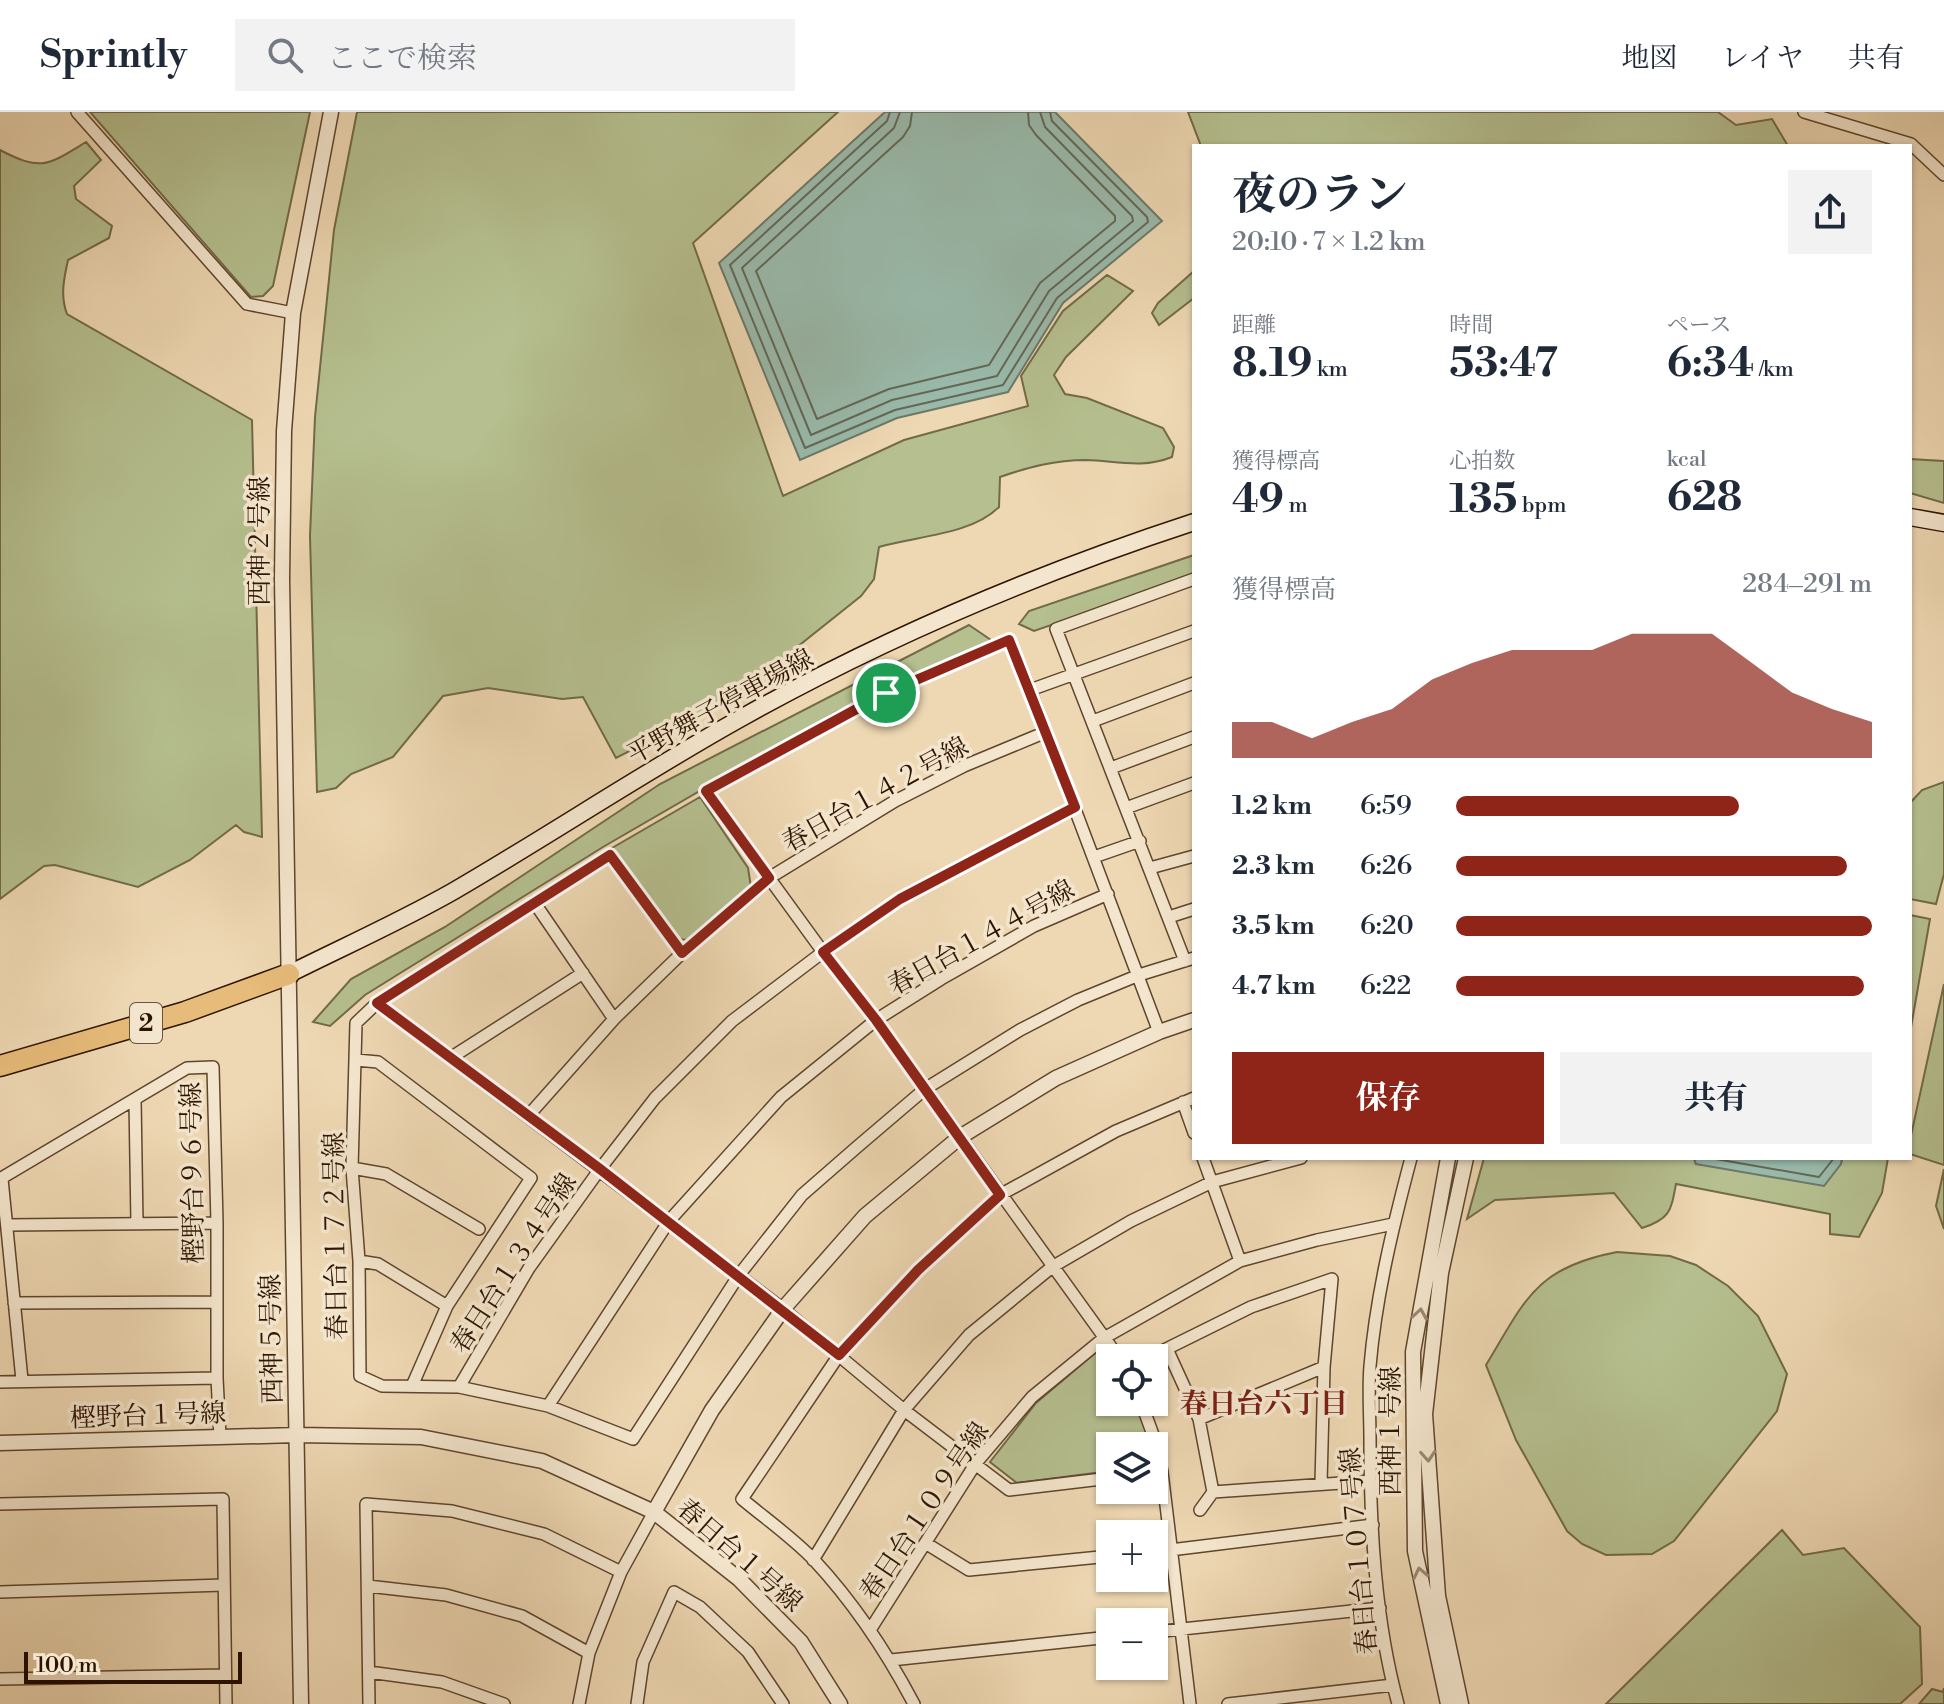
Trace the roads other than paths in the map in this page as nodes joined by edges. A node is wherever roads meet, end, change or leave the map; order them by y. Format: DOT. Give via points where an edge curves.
graph roads {
  1 [pos="77,112"];
  2 [pos="331,112"];
  3 [pos="1804,112"];
  4 [pos="1911,144"];
  5 [pos="1912,145"];
  6 [pos="1944,175"];
  7 [pos="293,313"];
  8 [pos="1912,517"];
  9 [pos="1192,523"];
  10 [pos="1944,523"];
  11 [pos="1192,580"];
  12 [pos="1192,632"];
  13 [pos="1074,673"];
  14 [pos="1192,684"];
  15 [pos="1030,690"];
  16 [pos="1093,721"];
  17 [pos="1046,732"];
  18 [pos="1192,738"];
  19 [pos="1111,768"];
  20 [pos="1192,784"];
  21 [pos="1075,807"];
  22 [pos="1126,808"];
  23 [pos="1140,841"];
  24 [pos="1094,857"];
  25 [pos="1192,857"];
  26 [pos="1150,868"];
  27 [pos="769,878"];
  28 [pos="1108,894"];
  29 [pos="534,902"];
  30 [pos="1192,910"];
  31 [pos="1169,917"];
  32 [pos="823,952"];
  33 [pos="682,953"];
  34 [pos="1190,960"];
  35 [pos="583,973"];
  36 [pos="289,974"];
  37 [pos="1139,975"];
  38 [pos="377,1003"];
  39 [pos="614,1019"];
  40 [pos="876,1020"];
  41 [pos="1192,1021"];
  42 [pos="1159,1032"];
  43 [pos="452,1057"];
  44 [pos="356,1060"];
  45 [pos="0,1066"];
  46 [pos="925,1089"];
  47 [pos="135,1099"];
  48 [pos="1188,1100"];
  49 [pos="528,1116"];
  50 [pos="1192,1122"];
  51 [pos="960,1137"];
  52 [pos="1204,1160"];
  53 [pos="1294,1160"];
  54 [pos="1410,1160"];
  55 [pos="1448,1160"];
  56 [pos="1466,1160"];
  57 [pos="352,1168"];
  58 [pos="600,1169"];
  59 [pos="1,1179"];
  60 [pos="1212,1182"];
  61 [pos="1000,1195"];
  62 [pos="669,1221"];
  63 [pos="217,1223"];
  64 [pos="137,1224"];
  65 [pos="1393,1224"];
  66 [pos="8,1225"];
  67 [pos="479,1229"];
  68 [pos="359,1261"];
  69 [pos="1240,1261"];
  70 [pos="1052,1267"];
  71 [pos="739,1275"];
  72 [pos="216,1302"];
  73 [pos="14,1303"];
  74 [pos="447,1306"];
  75 [pos="783,1309"];
  76 [pos="1104,1338"];
  77 [pos="1108,1344"];
  78 [pos="1168,1348"];
  79 [pos="1168,1351"];
  80 [pos="839,1355"];
  81 [pos="1324,1367"];
  82 [pos="217,1378"];
  83 [pos="22,1380"];
  84 [pos="0,1382"];
  85 [pos="412,1386"];
  86 [pos="459,1387"];
  87 [pos="548,1406"];
  88 [pos="904,1410"];
  89 [pos="1199,1419"];
  90 [pos="297,1435"];
  91 [pos="220,1437"];
  92 [pos="0,1443"];
  93 [pos="976,1463"];
  94 [pos="1096,1480"];
  95 [pos="1370,1481"];
  96 [pos="1321,1483"];
  97 [pos="1213,1492"];
  98 [pos="0,1504"];
  99 [pos="1164,1504"];
  100 [pos="1200,1510"];
  101 [pos="654,1512"];
  102 [pos="1373,1525"];
  103 [pos="927,1544"];
  104 [pos="1173,1550"];
  105 [pos="1168,1551"];
  106 [pos="1096,1557"];
  107 [pos="813,1560"];
  108 [pos="621,1572"];
  109 [pos="224,1585"];
  110 [pos="368,1586"];
  111 [pos="0,1592"];
  112 [pos="1380,1608"];
  113 [pos="1182,1629"];
  114 [pos="870,1630"];
  115 [pos="1168,1630"];
  116 [pos="1096,1638"];
  117 [pos="589,1653"];
  118 [pos="891,1660"];
  119 [pos="369,1672"];
  120 [pos="225,1675"];
  121 [pos="0,1679"];
  122 [pos="1393,1685"];
  123 [pos="226,1704"];
  124 [pos="301,1704"];
  125 [pos="369,1704"];
  126 [pos="504,1704"];
  127 [pos="579,1704"];
  128 [pos="637,1704"];
  129 [pos="783,1704"];
  130 [pos="840,1704"];
  131 [pos="914,1704"];
  132 [pos="1190,1704"];
  133 [pos="1228,1704"];
  134 [pos="1398,1704"];
  135 [pos="1448,1704"];
  136 [pos="1461,1704"];
  1 -- 7 [label="street" via="247,304"];
  2 -- 7 [label="street, 西神２号線"];
  3 -- 4 [label="street"];
  5 -- 6 [label="street"];
  7 -- 36 [label="street, 西神２号線" via="284,431 282,579"];
  8 -- 10 [label="main road"];
  9 -- 36 [label="main road, 平野舞子停車場線" via="969,605 876,649 744,716 450,893"];
  11 -- 13 [label="street" via="1056,629"];
  12 -- 13 [label="street"];
  13 -- 15 [label="street"];
  13 -- 16 [label="street"];
  14 -- 16 [label="street"];
  15 -- 17 [label="street"];
  15 -- 27 [label="street" via="1009,640 886,693 706,791"];
  16 -- 19 [label="street"];
  17 -- 21 [label="street"];
  17 -- 27 [label="street, 春日台１４２号線" via="895,801"];
  18 -- 19 [label="street"];
  19 -- 22 [label="street"];
  20 -- 22 [label="street"];
  21 -- 24 [label="street"];
  21 -- 32 [label="street, 春日台１３４号線" via="900,899"];
  22 -- 23 [label="street"];
  23 -- 24 [label="street"];
  23 -- 26 [label="street"];
  24 -- 28 [label="street"];
  25 -- 26 [label="street"];
  26 -- 31 [label="street"];
  27 -- 32 [label="street"];
  27 -- 33 [label="street, 春日台１４２号線"];
  28 -- 37 [label="street"];
  28 -- 40 [label="street, 春日台１４４号線" via="1034,926"];
  29 -- 33 [label="street" via="610,855"];
  29 -- 35 [label="street"];
  29 -- 38 [label="street"];
  30 -- 31 [label="street"];
  31 -- 34 [label="street"];
  32 -- 40 [label="street"];
  32 -- 58 [label="street, 春日台１３４号線" via="732,1021 655,1098"];
  33 -- 39 [label="street, 春日台１４２号線"];
  34 -- 37 [label="street"];
  35 -- 39 [label="street"];
  35 -- 43 [label="street"];
  36 -- 45 [label="highway, 2" via="185,1012"];
  36 -- 90 [label="street, 西神５号線"];
  37 -- 42 [label="street"];
  37 -- 46 [label="street" via="1020,1030"];
  38 -- 43 [label="street"];
  38 -- 44 [label="street, 春日台１７２号線" via="356,1023"];
  39 -- 49 [label="street, 春日台１４２号線"];
  40 -- 46 [label="street"];
  40 -- 62 [label="street, 春日台１４４号線" via="781,1097"];
  41 -- 42 [label="street"];
  42 -- 51 [label="street" via="1056,1078"];
  43 -- 49 [label="street"];
  44 -- 57 [label="street, 春日台１７２号線"];
  44 -- 74 [label="street" via="378,1062 531,1178"];
  46 -- 51 [label="street"];
  46 -- 71 [label="street" via="802,1195"];
  47 -- 59 [label="street, 樫野台９６号線"];
  47 -- 63 [label="street, 樫野台９６号線" via="187,1068 213,1067"];
  47 -- 64 [label="street"];
  48 -- 50 [label="street"];
  48 -- 61 [label="street" via="1116,1131"];
  49 -- 58 [label="street"];
  51 -- 61 [label="street"];
  51 -- 75 [label="street" via="865,1216"];
  52 -- 60 [label="street"];
  53 -- 60 [label="street"];
  54 -- 65 [label="street, 春日台１０７号線"];
  135 -- 55 [label="street, 西神１号線, one-way" via="1415,1551 1413,1367"];
  56 -- 136 [label="street, 西神１号線, one-way" via="1441,1273 1425,1414 1438,1596"];
  57 -- 67 [label="street" via="386,1174"];
  57 -- 68 [label="street, 春日台１７２号線"];
  58 -- 62 [label="street"];
  58 -- 86 [label="street, 春日台１３４号線" via="529,1268"];
  59 -- 66 [label="street"];
  60 -- 69 [label="street"];
  60 -- 70 [label="street"];
  61 -- 70 [label="street"];
  61 -- 80 [label="street" via="918,1270"];
  62 -- 71 [label="street"];
  62 -- 87 [label="street, 春日台１４４号線"];
  63 -- 64 [label="street"];
  63 -- 72 [label="street, 樫野台９６号線"];
  64 -- 66 [label="street"];
  65 -- 69 [label="street, 春日台１０９号線"];
  65 -- 95 [label="street, 春日台１０７号線" via="1370,1367"];
  66 -- 73 [label="street"];
  68 -- 74 [label="street" via="378,1264"];
  68 -- 85 [label="street, 春日台１７２号線" via="360,1376 382,1386"];
  69 -- 76 [label="street, 春日台１０９号線"];
  70 -- 76 [label="street"];
  70 -- 88 [label="street" via="969,1335"];
  71 -- 75 [label="street"];
  71 -- 87 [label="street, 春日台１３４号線" via="633,1439"];
  72 -- 73 [label="street"];
  72 -- 82 [label="street, 樫野台９６号線"];
  73 -- 83 [label="street"];
  74 -- 85 [label="street"];
  75 -- 80 [label="street"];
  75 -- 101 [label="street" via="712,1410"];
  76 -- 77 [label="street"];
  76 -- 93 [label="street, 春日台１０９号線" via="1032,1397"];
  78 -- 81 [label="street" via="1251,1307 1332,1279"];
  79 -- 89 [label="street"];
  80 -- 88 [label="street"];
  80 -- 107 [label="street" via="742,1499"];
  81 -- 89 [label="street"];
  81 -- 96 [label="street"];
  82 -- 83 [label="street"];
  82 -- 91 [label="street, 樫野台９６号線"];
  83 -- 84 [label="street"];
  85 -- 86 [label="street, 春日台１７２号線"];
  86 -- 87 [label="street, 春日台１３４号線"];
  88 -- 93 [label="street"];
  88 -- 107 [label="street"];
  89 -- 97 [label="street"];
  90 -- 91 [label="street, 樫野台１号線"];
  90 -- 101 [label="street, 春日台１号線" via="421,1437 542,1461"];
  90 -- 124 [label="street, 西神５号線"];
  91 -- 92 [label="street, 樫野台１号線"];
  93 -- 94 [label="street" via="1009,1490"];
  93 -- 103 [label="street, 春日台１０９号線"];
  95 -- 96 [label="street"];
  95 -- 102 [label="street, 春日台１０７号線"];
  96 -- 97 [label="street"];
  97 -- 100 [label="street"];
  98 -- 109 [label="street" via="223,1499"];
  99 -- 104 [label="street"];
  101 -- 108 [label="street"];
  101 -- 130 [label="street, 春日台１号線" via="739,1579 801,1642"];
  102 -- 104 [label="street"];
  102 -- 112 [label="street, 春日台１０７号線"];
  103 -- 106 [label="street" via="969,1570"];
  103 -- 114 [label="street, 春日台１０９号線"];
  104 -- 105 [label="street"];
  104 -- 113 [label="street"];
  107 -- 114 [label="street"];
  108 -- 110 [label="street" via="544,1534 452,1511 366,1504"];
  108 -- 117 [label="street"];
  109 -- 111 [label="street"];
  109 -- 120 [label="street"];
  110 -- 117 [label="street" via="446,1595 522,1616"];
  110 -- 119 [label="street"];
  112 -- 113 [label="street"];
  112 -- 122 [label="street, 春日台１０７号線"];
  113 -- 115 [label="street"];
  113 -- 132 [label="street"];
  114 -- 118 [label="street"];
  116 -- 118 [label="street"];
  117 -- 127 [label="street"];
  118 -- 131 [label="street"];
  119 -- 125 [label="street"];
  119 -- 126 [label="street" via="442,1682"];
  120 -- 121 [label="street"];
  120 -- 123 [label="street"];
  122 -- 133 [label="street"];
  122 -- 134 [label="street, 春日台１０７号線"];
  128 -- 129 [label="street" via="643,1662 674,1592 700,1607 748,1652"];
}
